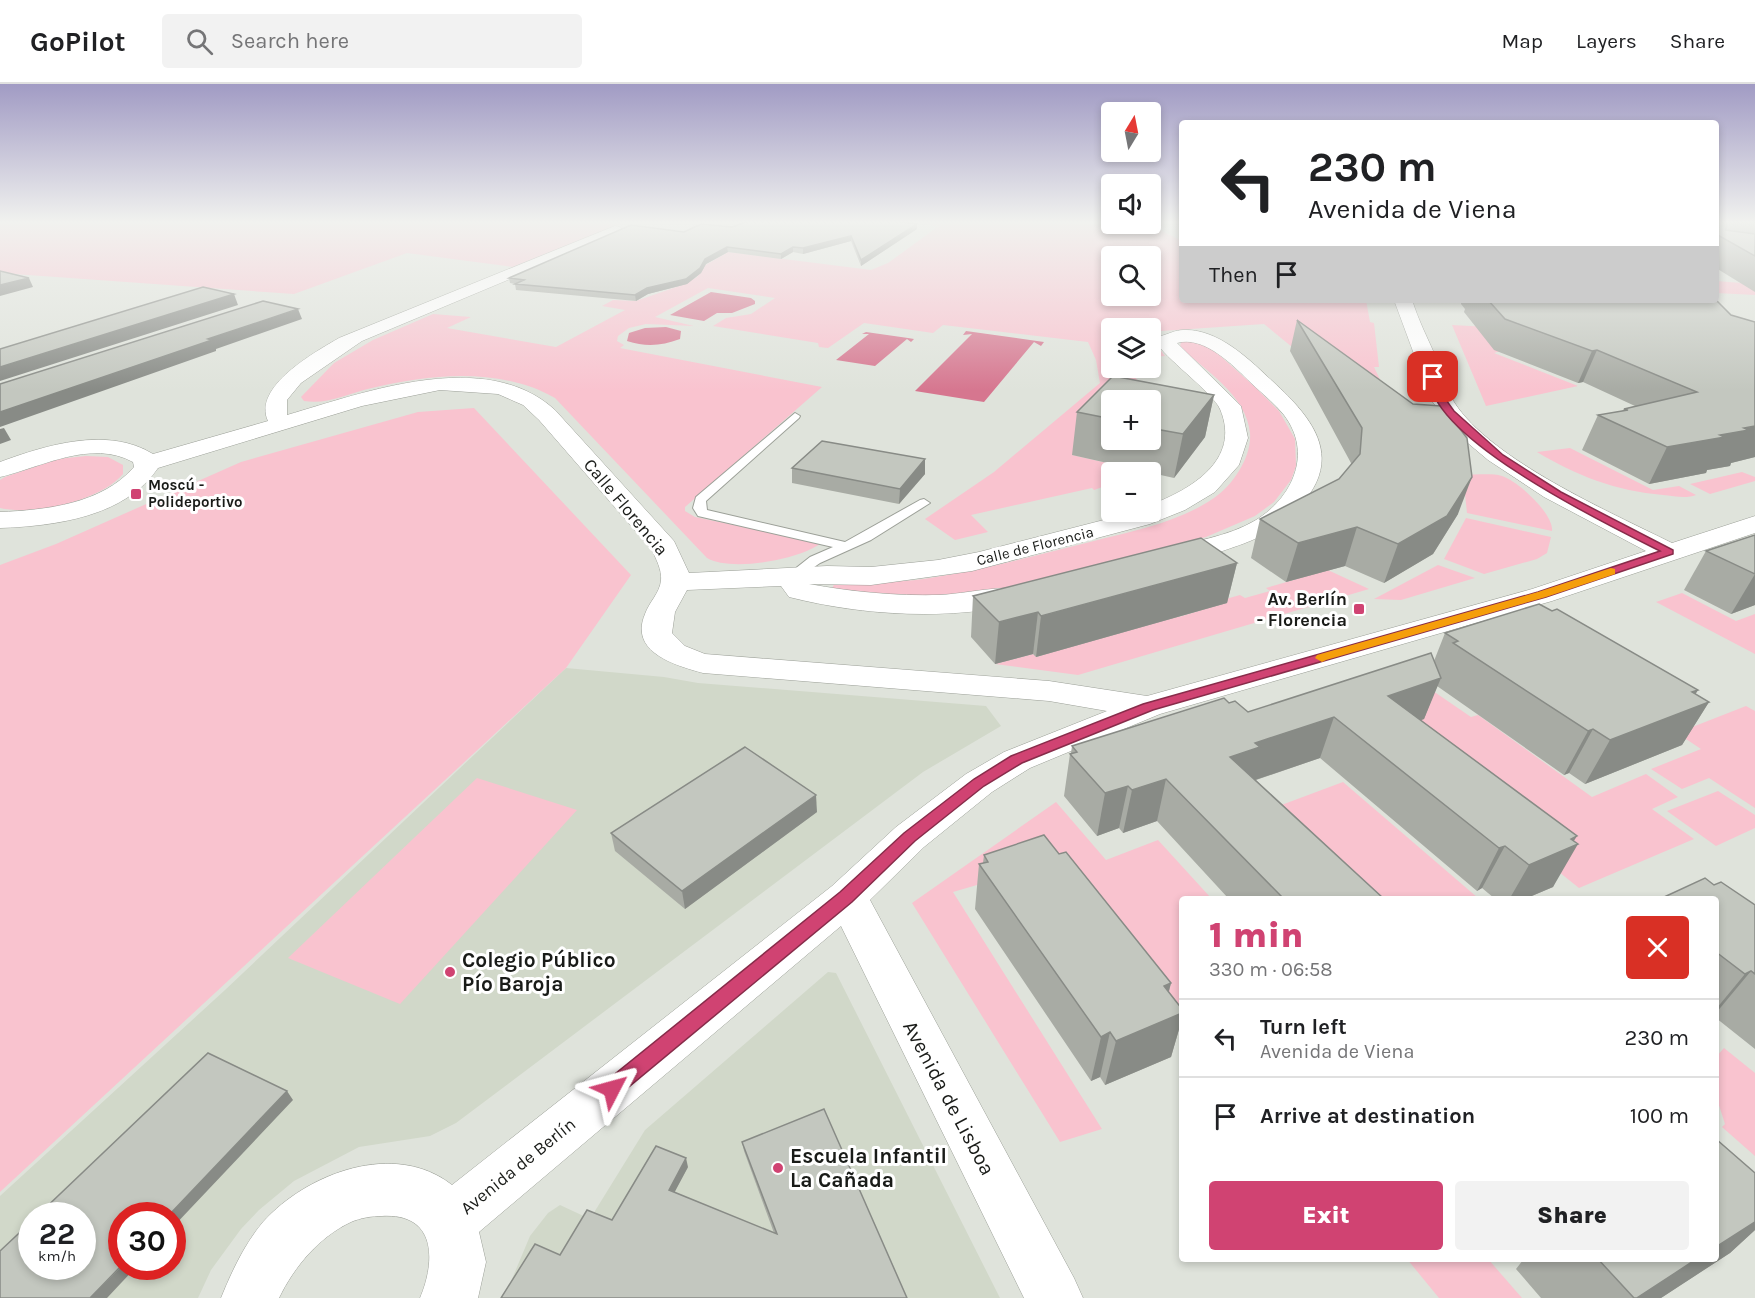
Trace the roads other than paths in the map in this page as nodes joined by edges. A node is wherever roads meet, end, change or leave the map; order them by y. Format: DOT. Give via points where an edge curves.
graph roads {
  1 [pos="500,278"];
  2 [pos="1404,303"];
  3 [pos="795,416"];
  4 [pos="281,424"];
  5 [pos="146,464"];
  6 [pos="0,470"];
  7 [pos="924,503"];
  8 [pos="0,520"];
  9 [pos="1755,524"];
  10 [pos="846,546"];
  11 [pos="1669,552"];
  12 [pos="1142,563"];
  13 [pos="791,579"];
  14 [pos="675,582"];
  15 [pos="1037,591"];
  16 [pos="1148,707"];
  17 [pos="846,897"];
  18 [pos="450,1221"];
  19 [pos="250,1298"];
  20 [pos="449,1298"];
  21 [pos="1054,1298"];
  1 -- 4 [label="street" via="330,351 279,396 275,411"];
  2 -- 11 [label="street" via="1440,397 1471,434 1557,494"];
  3 -- 10 [label="lane" via="699,500 699,508 703,513"];
  4 -- 5 [label="street, Calle Florencia"];
  4 -- 14 [label="street, Calle Florencia" via="417,387 462,384 518,393 548,415 664,547 674,568"];
  5 -- 6 [label="street" via="140,455 124,450 91,448 52,453"];
  5 -- 8 [label="street" via="137,480 95,503 55,514"];
  7 -- 10 [label="lane"];
  9 -- 11 [label="street, Avenida de Berlín"];
  10 -- 13 [label="lane" via="815,560"];
  11 -- 16 [label="street, Avenida de Berlín" via="1542,595"];
  12 -- 13 [label="street, Calle de Florencia" via="1225,541 1264,526 1293,499 1312,467 1309,446 1292,411 1208,339 1183,335 1168,340 1168,345 1230,406 1236,426 1234,454 1226,467 1195,495 1138,521 950,567"];
  13 -- 14 [label="street, Calle de Florencia"];
  13 -- 15 [label="street" via="799,591 909,604 982,602"];
  14 -- 16 [label="street" via="655,631 661,646 703,663 1049,691"];
  16 -- 17 [label="street, Avenida de Berlín" via="1043,748 979,783 910,837"];
  17 -- 18 [label="street, Avenida de Berlín"];
  17 -- 21 [label="street, Avenida de Lisboa"];
  18 -- 19 [label="street" via="433,1201 408,1190 377,1188 345,1197 312,1215 282,1242 258,1275"];
  18 -- 20 [label="street" via="459,1254"];
}
